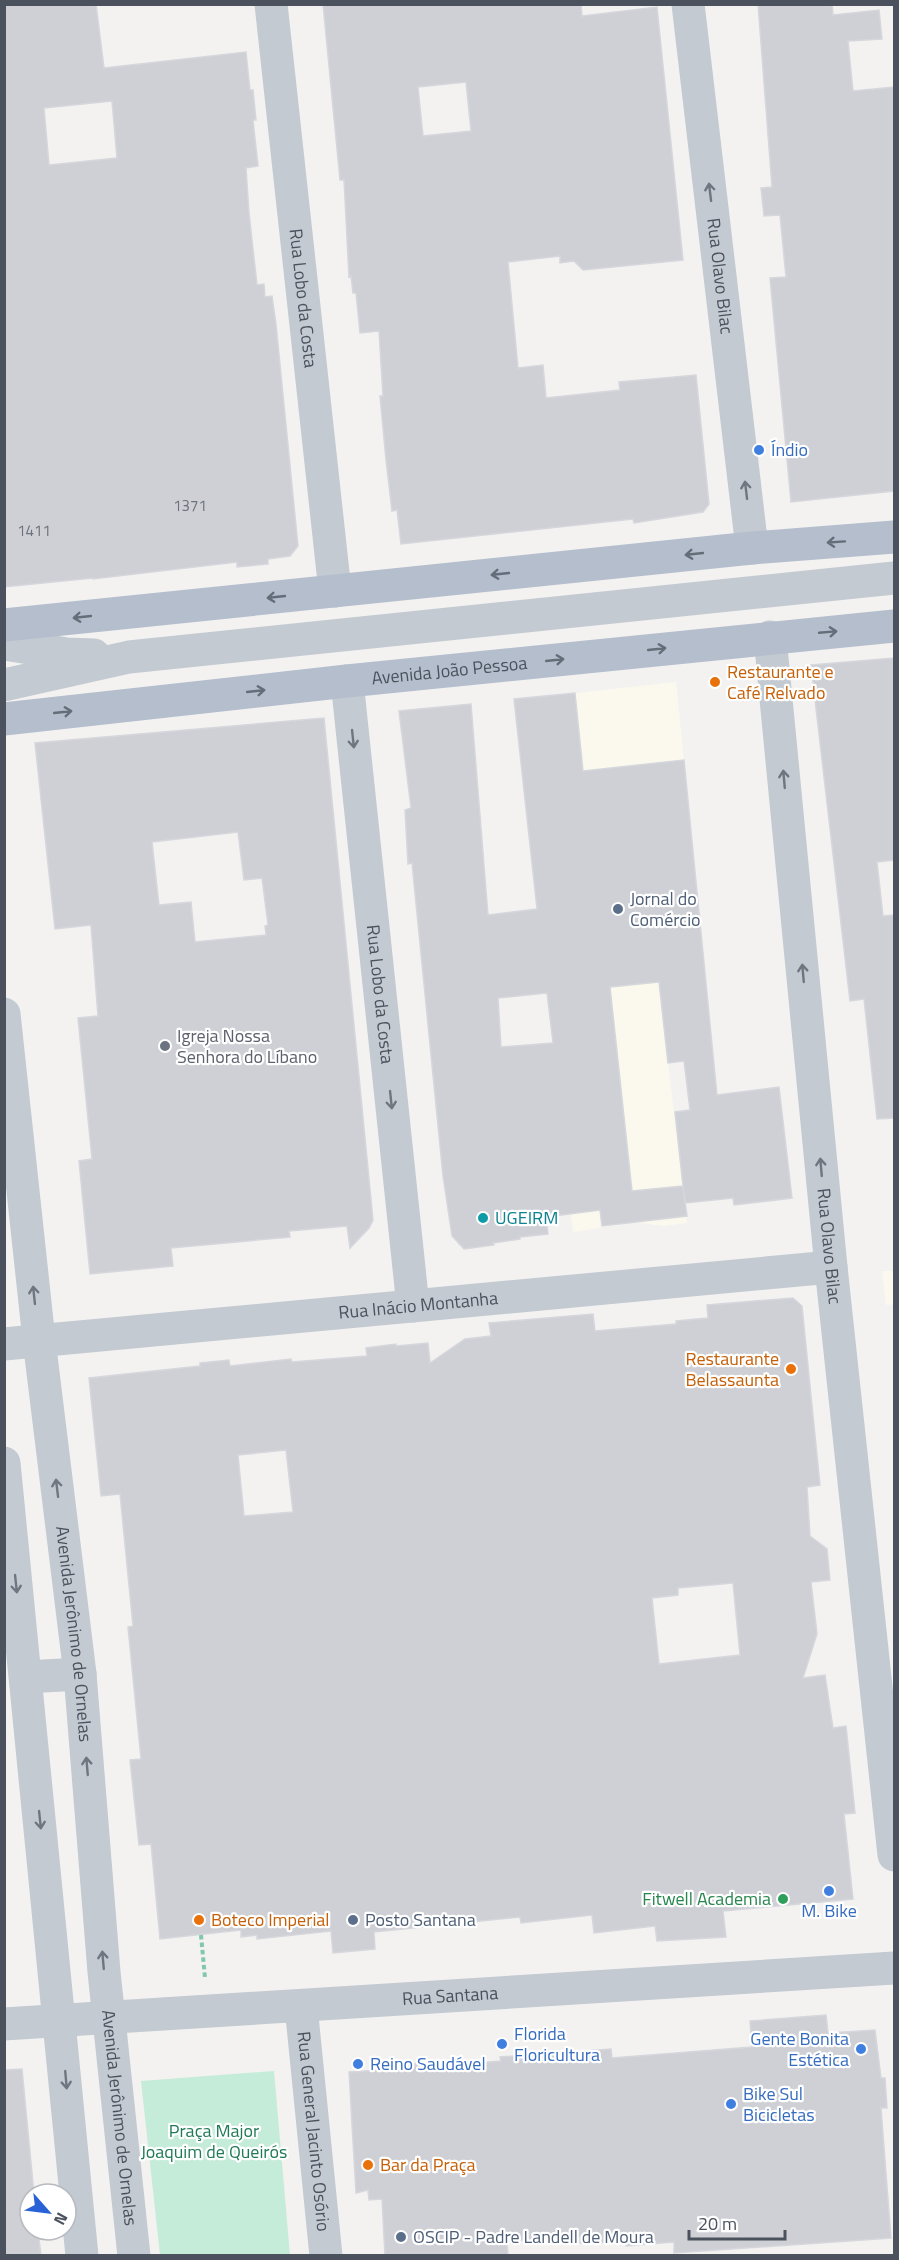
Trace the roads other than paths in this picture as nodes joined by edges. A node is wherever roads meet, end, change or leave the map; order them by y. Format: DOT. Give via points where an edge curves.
graph roads {
  1 [pos="271,4"];
  2 [pos="688,4"];
  3 [pos="894,537"];
  4 [pos="753,548"];
  5 [pos="894,578"];
  6 [pos="335,591"];
  7 [pos="4,626"];
  8 [pos="894,626"];
  9 [pos="770,638"];
  10 [pos="4,644"];
  11 [pos="129,657"];
  12 [pos="347,681"];
  13 [pos="4,685"];
  14 [pos="4,709"];
  15 [pos="4,718"];
  16 [pos="4,1014"];
  17 [pos="5,1019"];
  18 [pos="831,1267"];
  19 [pos="413,1306"];
  20 [pos="39,1340"];
  21 [pos="4,1344"];
  22 [pos="4,1463"];
  23 [pos="80,1674"];
  24 [pos="26,1677"];
  25 [pos="894,1855"];
  26 [pos="894,1968"];
  27 [pos="302,2006"];
  28 [pos="109,2018"];
  29 [pos="60,2022"];
  30 [pos="4,2024"];
  31 [pos="82,2256"];
  32 [pos="134,2256"];
  33 [pos="326,2256"];
  1 -- 6 [label="street, Rua Lobo da Costa"];
  4 -- 2 [label="street, Rua Olavo Bilac, one-way"];
  3 -- 4 [label="main road, one-way"];
  4 -- 6 [label="main road, one-way"];
  5 -- 11 [label="street"];
  6 -- 7 [label="main road, one-way"];
  9 -- 8 [label="main road, Avenida João Pessoa, one-way"];
  12 -- 9 [label="main road, Avenida João Pessoa, one-way"];
  18 -- 9 [label="street, Rua Olavo Bilac, one-way"];
  10 -- 11 [label="street" via="68,654"];
  11 -- 13 [label="street"];
  11 -- 14 [label="street"];
  15 -- 12 [label="main road, Avenida João Pessoa, one-way"];
  12 -- 19 [label="street, Rua Lobo da Costa, one-way"];
  16 -- 17 [label="street, Avenida Jerônimo de Ornelas"];
  20 -- 17 [label="street, Avenida Jerônimo de Ornelas, one-way"];
  18 -- 19 [label="street, Rua Inácio Montanha"];
  18 -- 25 [label="street, Rua Olavo Bilac"];
  19 -- 20 [label="street, Rua Inácio Montanha"];
  20 -- 21 [label="street, Rua Inácio Montanha"];
  23 -- 20 [label="street, Avenida Jerônimo de Ornelas, one-way"];
  22 -- 24 [label="street, one-way"];
  23 -- 24 [label="street"];
  28 -- 23 [label="street, Avenida Jerônimo de Ornelas, one-way"];
  24 -- 29 [label="street, one-way"];
  26 -- 27 [label="street, Rua Santana"];
  27 -- 28 [label="street, Rua Santana"];
  27 -- 33 [label="street, Rua General Jacinto Osório"];
  28 -- 29 [label="street, Rua Santana"];
  28 -- 32 [label="street, Avenida Jerônimo de Ornelas"];
  29 -- 30 [label="street, Rua Santana"];
  29 -- 31 [label="street, one-way"];
}
